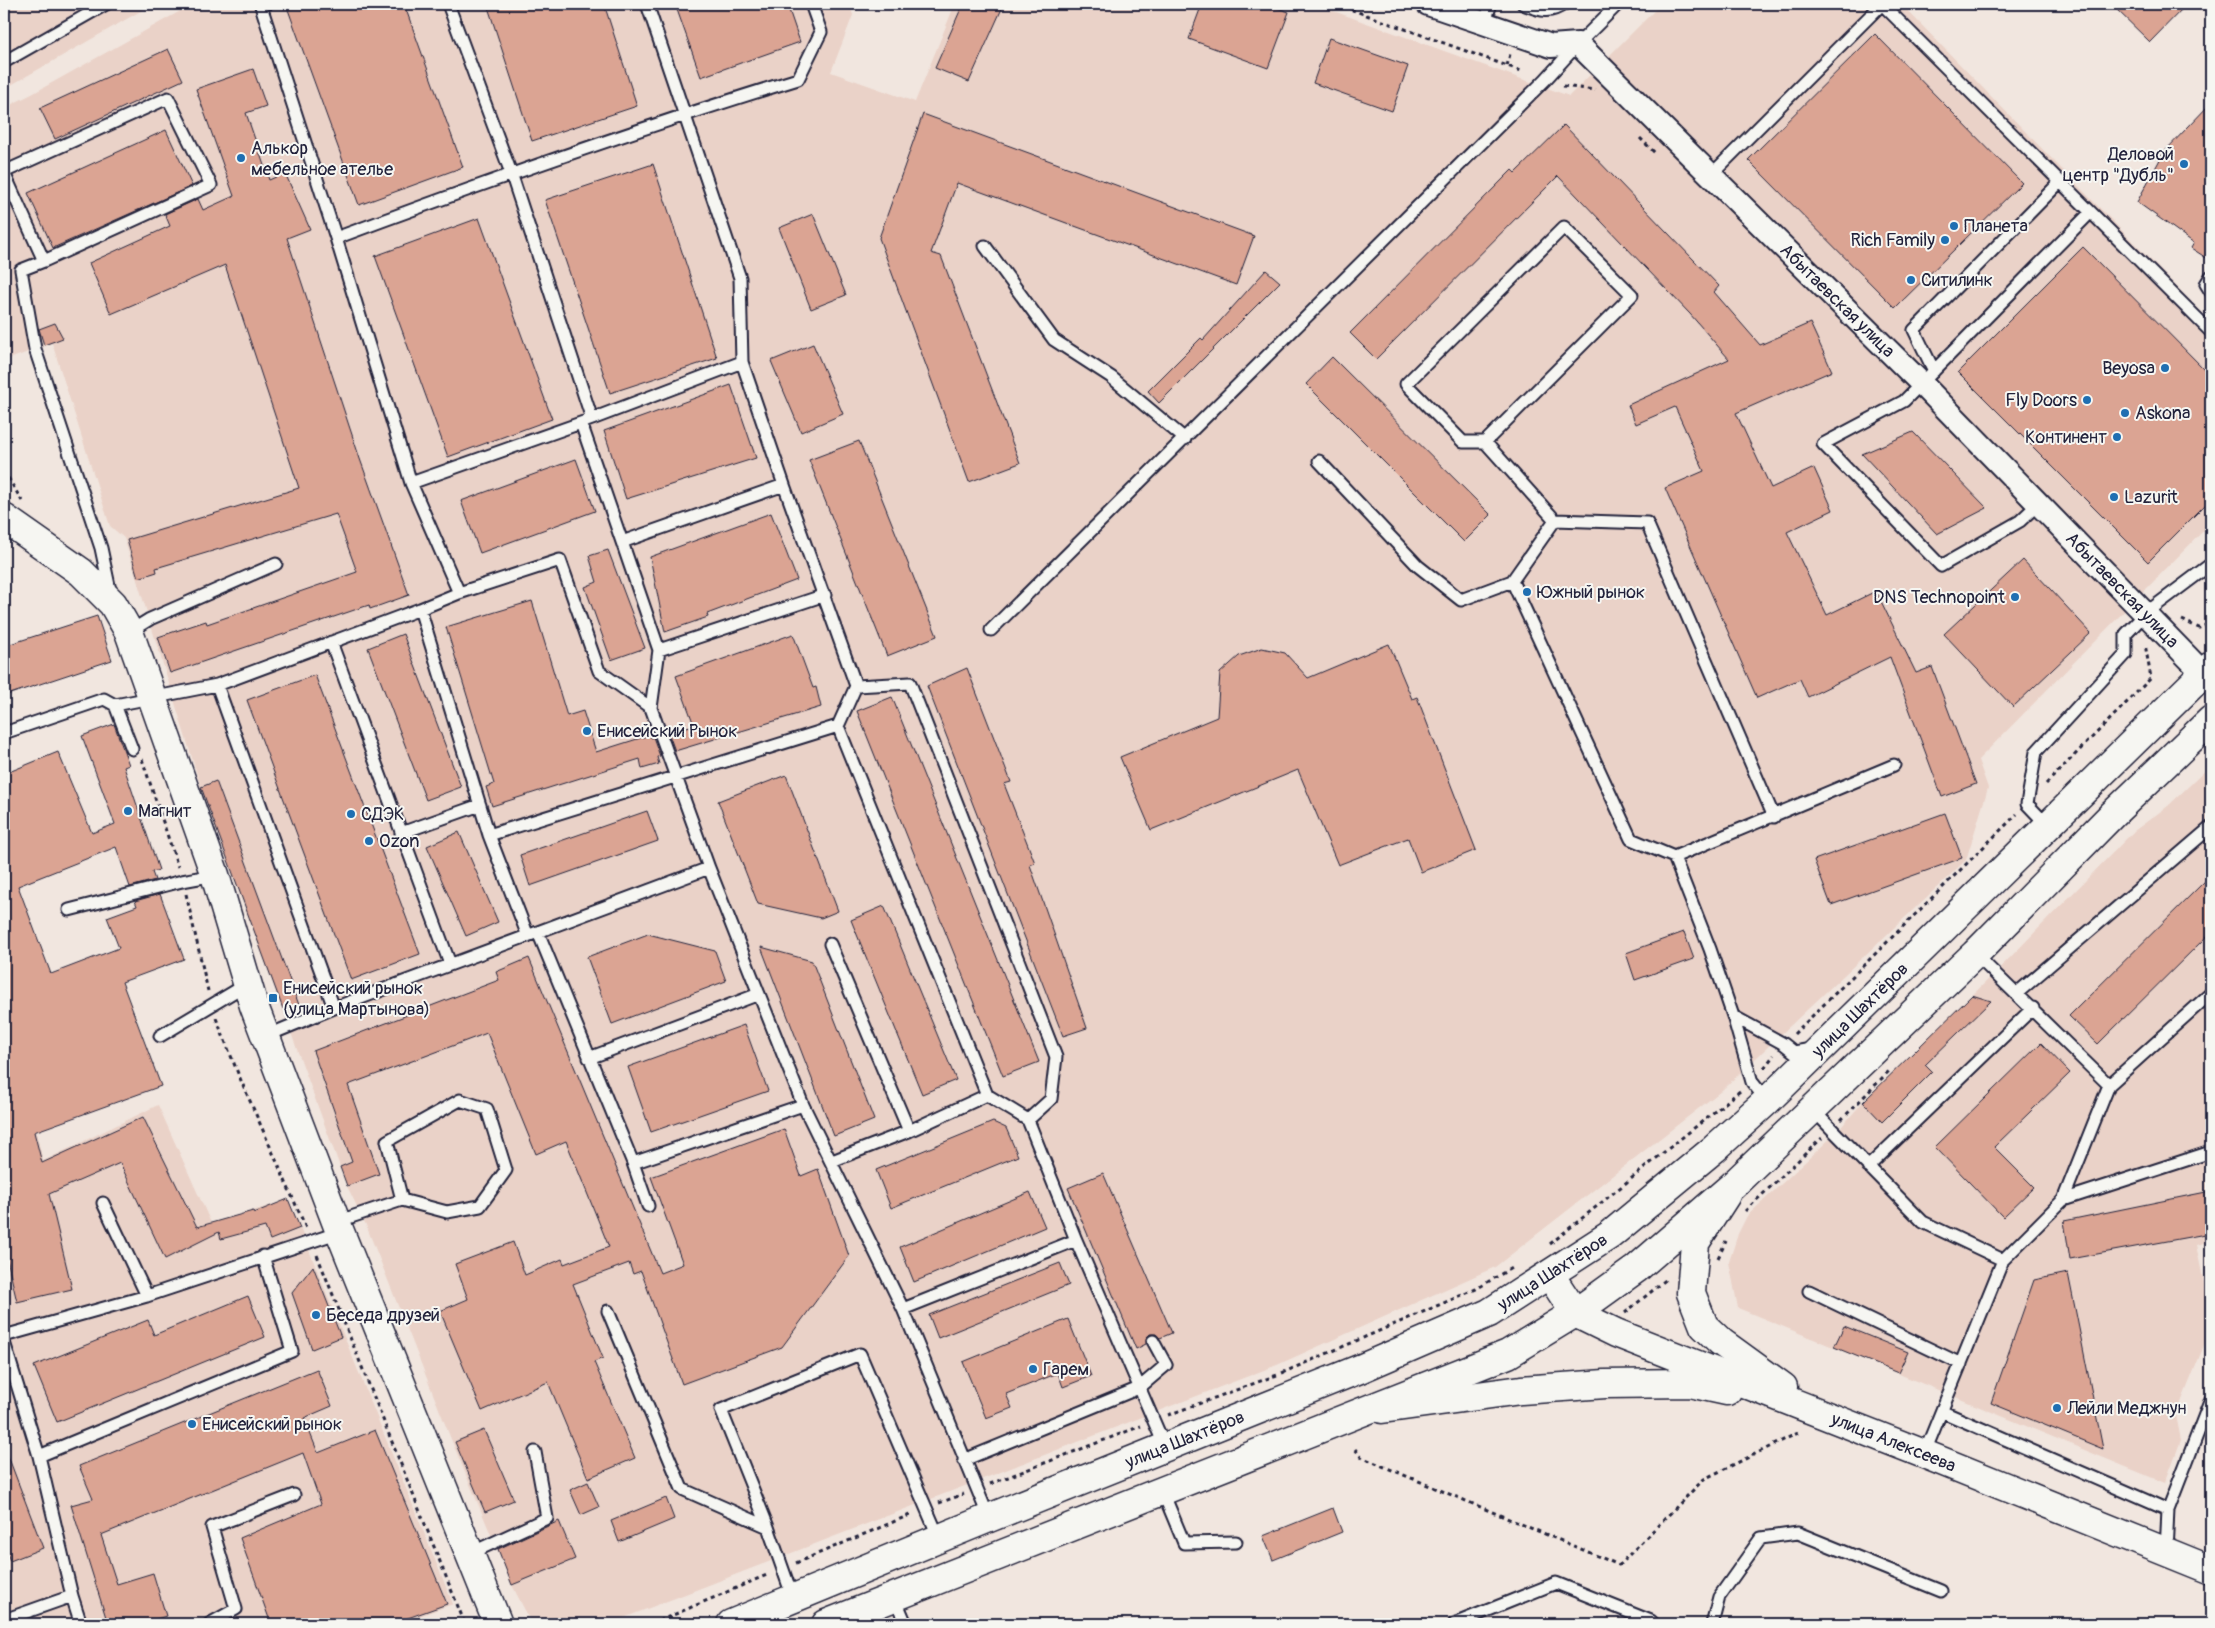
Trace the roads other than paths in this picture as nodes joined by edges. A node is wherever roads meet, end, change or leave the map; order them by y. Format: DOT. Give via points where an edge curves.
graph roads {
  1 [pos="106,4"];
  2 [pos="267,4"];
  3 [pos="448,4"];
  4 [pos="647,4"];
  5 [pos="811,4"];
  6 [pos="1428,4"];
  7 [pos="1523,4"];
  8 [pos="1564,4"];
  9 [pos="1618,4"];
  10 [pos="1487,14"];
  11 [pos="1578,44"];
  12 [pos="4,62"];
  13 [pos="684,114"];
  14 [pos="4,173"];
  15 [pos="511,174"];
  16 [pos="1710,176"];
  17 [pos="2060,182"];
  18 [pos="2090,213"];
  19 [pos="336,238"];
  20 [pos="985,246"];
  21 [pos="44,261"];
  22 [pos="2211,276"];
  23 [pos="2211,292"];
  24 [pos="2211,332"];
  25 [pos="742,362"];
  26 [pos="1928,378"];
  27 [pos="587,421"];
  28 [pos="1184,439"];
  29 [pos="1485,442"];
  30 [pos="1319,461"];
  31 [pos="411,483"];
  32 [pos="784,485"];
  33 [pos="2038,504"];
  34 [pos="1555,520"];
  35 [pos="13,524"];
  36 [pos="622,542"];
  37 [pos="276,564"];
  38 [pos="2211,564"];
  39 [pos="1512,581"];
  40 [pos="458,593"];
  41 [pos="825,595"];
  42 [pos="113,604"];
  43 [pos="420,609"];
  44 [pos="2146,614"];
  45 [pos="991,630"];
  46 [pos="130,632"];
  47 [pos="331,642"];
  48 [pos="659,650"];
  49 [pos="2208,670"];
  50 [pos="217,684"];
  51 [pos="856,686"];
  52 [pos="152,697"];
  53 [pos="115,704"];
  54 [pos="651,708"];
  55 [pos="2211,720"];
  56 [pos="838,726"];
  57 [pos="4,733"];
  58 [pos="132,749"];
  59 [pos="1894,765"];
  60 [pos="677,775"];
  61 [pos="480,805"];
  62 [pos="1774,817"];
  63 [pos="2048,826"];
  64 [pos="2211,827"];
  65 [pos="401,833"];
  66 [pos="489,835"];
  67 [pos="1674,857"];
  68 [pos="708,868"];
  69 [pos="215,875"];
  70 [pos="69,910"];
  71 [pos="533,934"];
  72 [pos="830,944"];
  73 [pos="1975,954"];
  74 [pos="450,964"];
  75 [pos="247,984"];
  76 [pos="2211,993"];
  77 [pos="759,994"];
  78 [pos="2016,994"];
  79 [pos="334,1008"];
  80 [pos="2033,1008"];
  81 [pos="1733,1016"];
  82 [pos="160,1036"];
  83 [pos="265,1036"];
  84 [pos="1823,1048"];
  85 [pos="589,1058"];
  86 [pos="2109,1085"];
  87 [pos="1760,1091"];
  88 [pos="987,1095"];
  89 [pos="803,1105"];
  90 [pos="1028,1120"];
  91 [pos="1822,1120"];
  92 [pos="909,1131"];
  93 [pos="2211,1152"];
  94 [pos="832,1161"];
  95 [pos="633,1163"];
  96 [pos="1868,1167"];
  97 [pos="1732,1186"];
  98 [pos="402,1200"];
  99 [pos="2063,1200"];
  100 [pos="102,1203"];
  101 [pos="648,1206"];
  102 [pos="338,1227"];
  103 [pos="1076,1240"];
  104 [pos="263,1256"];
  105 [pos="2004,1260"];
  106 [pos="1550,1275"];
  107 [pos="1809,1291"];
  108 [pos="147,1296"];
  109 [pos="903,1309"];
  110 [pos="608,1311"];
  111 [pos="1575,1314"];
  112 [pos="4,1336"];
  113 [pos="1154,1341"];
  114 [pos="4,1342"];
  115 [pos="1961,1364"];
  116 [pos="1139,1388"];
  117 [pos="2211,1399"];
  118 [pos="1366,1411"];
  119 [pos="1816,1411"];
  120 [pos="1942,1412"];
  121 [pos="1166,1448"];
  122 [pos="535,1452"];
  123 [pos="1924,1454"];
  124 [pos="39,1456"];
  125 [pos="964,1460"];
  126 [pos="1162,1490"];
  127 [pos="294,1495"];
  128 [pos="2168,1510"];
  129 [pos="989,1518"];
  130 [pos="768,1527"];
  131 [pos="939,1538"];
  132 [pos="1236,1542"];
  133 [pos="2166,1552"];
  134 [pos="469,1554"];
  135 [pos="2211,1570"];
  136 [pos="1941,1591"];
  137 [pos="72,1596"];
  138 [pos="894,1596"];
  139 [pos="793,1598"];
  140 [pos="4,1620"];
  141 [pos="81,1624"];
  142 [pos="209,1624"];
  143 [pos="498,1624"];
  144 [pos="731,1624"];
  145 [pos="826,1624"];
  146 [pos="906,1624"];
  147 [pos="1454,1624"];
  148 [pos="1654,1624"];
  149 [pos="1712,1624"];
  1 -- 12 [label="lane"];
  2 -- 19 [label="lane" via="261,6"];
  3 -- 15 [label="lane"];
  4 -- 13 [label="lane"];
  5 -- 13 [label="lane" via="821,32 798,79"];
  6 -- 10 [label="street"];
  7 -- 8 [label="lane" via="1544,12 1556,10"];
  9 -- 11 [label="lane"];
  10 -- 11 [label="street" via="1551,46"];
  11 -- 16 [label="street, Абытаевская улица"];
  11 -- 28 [label="lane" via="1546,80"];
  13 -- 15 [label="lane"];
  13 -- 25 [label="lane" via="740,278"];
  14 -- 21 [label="lane"];
  14 -- 21 [label="lane" via="168,98 211,185"];
  15 -- 19 [label="lane"];
  15 -- 27 [label="lane"];
  16 -- 17 [label="lane" via="1882,4"];
  16 -- 26 [label="street, Абытаевская улица"];
  17 -- 18 [label="lane"];
  17 -- 26 [label="lane" via="1914,330"];
  18 -- 24 [label="lane"];
  18 -- 26 [label="lane"];
  19 -- 31 [label="lane"];
  20 -- 28 [label="lane" via="1054,340 1111,377"];
  21 -- 42 [label="lane" via="21,270 36,349 101,548"];
  22 -- 23 [label="lane" via="2206,284"];
  25 -- 27 [label="lane"];
  25 -- 32 [label="lane"];
  26 -- 33 [label="street, Абытаевская улица"];
  26 -- 33 [label="lane" via="1904,401 1823,444 1941,566 2020,521"];
  27 -- 31 [label="lane"];
  27 -- 36 [label="lane"];
  28 -- 45 [label="lane"];
  29 -- 29 [label="lane" via="1632,295 1564,227 1406,384 1463,442"];
  29 -- 34 [label="lane"];
  30 -- 39 [label="lane" via="1418,566 1461,600"];
  31 -- 40 [label="lane"];
  32 -- 36 [label="lane"];
  32 -- 41 [label="lane"];
  33 -- 44 [label="street, Абытаевская улица"];
  34 -- 39 [label="lane"];
  34 -- 62 [label="lane" via="1647,523"];
  35 -- 42 [label="main road" via="81,572"];
  36 -- 48 [label="lane"];
  37 -- 46 [label="lane" via="150,619"];
  38 -- 44 [label="lane"];
  39 -- 67 [label="lane" via="1631,839"];
  40 -- 43 [label="lane"];
  40 -- 54 [label="lane" via="560,560 599,671"];
  41 -- 48 [label="lane"];
  41 -- 51 [label="lane"];
  42 -- 46 [label="main road"];
  43 -- 47 [label="lane"];
  43 -- 61 [label="lane"];
  44 -- 49 [label="street, Абытаевская улица"];
  44 -- 63 [label="lane" via="2126,634 2126,654 2036,752 2027,804"];
  46 -- 52 [label="main road"];
  47 -- 50 [label="lane"];
  47 -- 65 [label="lane"];
  48 -- 54 [label="lane"];
  49 -- 63 [label="main road, улица Шахтёров"];
  50 -- 52 [label="lane"];
  50 -- 79 [label="lane"];
  51 -- 56 [label="lane"];
  51 -- 90 [label="lane" via="910,683 1056,1056 1051,1099"];
  52 -- 53 [label="lane"];
  52 -- 69 [label="main road"];
  53 -- 57 [label="lane" via="104,699"];
  53 -- 58 [label="lane"];
  54 -- 60 [label="lane"];
  55 -- 73 [label="main road, улица Шахтёров"];
  56 -- 60 [label="lane"];
  56 -- 88 [label="lane"];
  59 -- 62 [label="lane"];
  60 -- 66 [label="lane"];
  60 -- 68 [label="lane"];
  61 -- 65 [label="lane"];
  61 -- 66 [label="lane"];
  62 -- 67 [label="lane"];
  63 -- 84 [label="main road, улица Шахтёров"];
  64 -- 78 [label="lane"];
  65 -- 74 [label="lane"];
  66 -- 71 [label="lane"];
  67 -- 81 [label="lane"];
  68 -- 71 [label="lane"];
  68 -- 77 [label="lane"];
  69 -- 70 [label="lane"];
  69 -- 75 [label="main road"];
  71 -- 74 [label="lane"];
  71 -- 85 [label="lane"];
  72 -- 92 [label="lane"];
  73 -- 78 [label="lane"];
  73 -- 91 [label="main road, улица Шахтёров"];
  74 -- 79 [label="lane"];
  75 -- 82 [label="lane"];
  75 -- 83 [label="main road"];
  76 -- 86 [label="lane"];
  77 -- 85 [label="lane"];
  77 -- 89 [label="lane"];
  78 -- 80 [label="lane"];
  79 -- 83 [label="lane"];
  80 -- 86 [label="lane"];
  80 -- 96 [label="lane"];
  81 -- 84 [label="lane" via="1794,1052"];
  81 -- 87 [label="lane"];
  83 -- 102 [label="main road"];
  84 -- 87 [label="main road, улица Шахтёров"];
  85 -- 95 [label="lane"];
  86 -- 99 [label="lane"];
  87 -- 106 [label="main road, улица Шахтёров" via="1714,1149 1610,1236"];
  88 -- 90 [label="lane"];
  88 -- 92 [label="lane"];
  89 -- 94 [label="lane"];
  89 -- 95 [label="lane"];
  90 -- 103 [label="lane"];
  91 -- 96 [label="lane"];
  91 -- 97 [label="main road, улица Шахтёров"];
  92 -- 94 [label="lane"];
  93 -- 99 [label="lane"];
  94 -- 109 [label="lane"];
  95 -- 101 [label="lane"];
  96 -- 105 [label="lane" via="1923,1222"];
  97 -- 111 [label="main road, улица Шахтёров" via="1636,1268"];
  97 -- 119 [label="main road" via="1696,1243 1692,1293 1704,1326 1720,1342"];
  98 -- 98 [label="lane" via="387,1141 460,1100 487,1109 506,1170 480,1206 447,1212"];
  98 -- 102 [label="lane"];
  99 -- 105 [label="lane"];
  100 -- 108 [label="lane"];
  102 -- 104 [label="lane" via="312,1243"];
  102 -- 134 [label="main road"];
  103 -- 109 [label="lane"];
  103 -- 116 [label="lane"];
  104 -- 108 [label="lane"];
  104 -- 124 [label="lane" via="292,1351"];
  105 -- 115 [label="lane"];
  106 -- 111 [label="main road"];
  106 -- 121 [label="main road, улица Шахтёров" via="1488,1313"];
  107 -- 115 [label="lane"];
  108 -- 112 [label="lane"];
  109 -- 125 [label="lane"];
  110 -- 130 [label="lane" via="682,1489"];
  111 -- 118 [label="main road, улица Шахтёров" via="1508,1354"];
  111 -- 119 [label="main road, улица Алексеева"];
  113 -- 116 [label="lane" via="1166,1365"];
  114 -- 124 [label="lane"];
  115 -- 120 [label="lane"];
  116 -- 121 [label="lane"];
  116 -- 125 [label="lane"];
  117 -- 128 [label="lane"];
  118 -- 119 [label="main road" via="1521,1390 1690,1382"];
  118 -- 126 [label="main road, улица Шахтёров"];
  119 -- 123 [label="main road, улица Алексеева"];
  120 -- 123 [label="lane"];
  120 -- 128 [label="lane"];
  121 -- 129 [label="main road, улица Шахтёров"];
  122 -- 134 [label="lane" via="547,1518"];
  123 -- 133 [label="main road, улица Алексеева"];
  124 -- 137 [label="lane"];
  125 -- 129 [label="lane"];
  126 -- 132 [label="lane" via="1184,1543"];
  126 -- 138 [label="main road, улица Шахтёров"];
  127 -- 142 [label="lane" via="212,1526 236,1609"];
  128 -- 133 [label="lane"];
  129 -- 131 [label="main road, улица Шахтёров"];
  130 -- 131 [label="lane" via="721,1410 860,1354"];
  130 -- 139 [label="lane"];
  131 -- 139 [label="main road, улица Шахтёров"];
  133 -- 135 [label="main road, улица Алексеева"];
  134 -- 143 [label="main road"];
  136 -- 149 [label="lane" via="1798,1533 1761,1538 1719,1598"];
  137 -- 140 [label="lane"];
  137 -- 141 [label="lane"];
  138 -- 145 [label="main road, улица Шахтёров"];
  138 -- 146 [label="lane"];
  139 -- 144 [label="main road, улица Шахтёров"];
  147 -- 148 [label="lane" via="1556,1583"];
}
